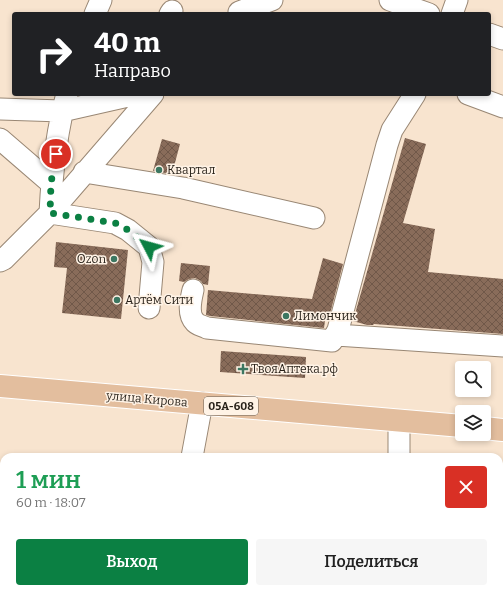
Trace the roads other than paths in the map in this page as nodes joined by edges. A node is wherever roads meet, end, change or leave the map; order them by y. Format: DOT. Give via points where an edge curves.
graph roads {
  1 [pos="100,0"];
  2 [pos="272,0"];
  3 [pos="390,0"];
  4 [pos="457,0"];
  5 [pos="240,9"];
  6 [pos="96,12"];
  7 [pos="423,12"];
  8 [pos="453,12"];
  9 [pos="491,35"];
  10 [pos="503,39"];
  11 [pos="121,96"];
  12 [pos="151,96"];
  13 [pos="414,96"];
  14 [pos="473,96"];
  15 [pos="64,103"];
  16 [pos="503,107"];
  17 [pos="0,109"];
  18 [pos="0,138"];
  19 [pos="84,172"];
  20 [pos="51,183"];
  21 [pos="50,213"];
  22 [pos="314,218"];
  23 [pos="0,261"];
  24 [pos="193,290"];
  25 [pos="149,308"];
  26 [pos="336,335"];
  27 [pos="503,346"];
  28 [pos="0,386"];
  29 [pos="202,403"];
  30 [pos="399,421"];
  31 [pos="455,425"];
  32 [pos="491,429"];
  33 [pos="503,430"];
  34 [pos="193,453"];
  35 [pos="399,453"];
  1 -- 6 [label="street"];
  2 -- 5 [label="street"];
  3 -- 7 [label="street"];
  4 -- 8 [label="street"];
  9 -- 10 [label="street"];
  11 -- 15 [label="street"];
  12 -- 19 [label="street"];
  13 -- 26 [label="street" via="392,130 387,145"];
  14 -- 16 [label="street"];
  15 -- 17 [label="street"];
  15 -- 20 [label="street"];
  18 -- 20 [label="street"];
  19 -- 21 [label="street"];
  19 -- 22 [label="street" via="183,188"];
  20 -- 21 [label="street"];
  21 -- 23 [label="street"];
  21 -- 25 [label="street" via="115,223 149,247 153,262"];
  24 -- 26 [label="street" via="191,315 195,323 207,328 332,341"];
  26 -- 27 [label="street"];
  28 -- 29 [label="main road, улица Кирова / 05А-608"];
  29 -- 30 [label="main road, улица Кирова / 05А-608"];
  29 -- 34 [label="street"];
  30 -- 31 [label="main road, улица Кирова / 05А-608"];
  30 -- 35 [label="street"];
  32 -- 33 [label="main road"];
}
